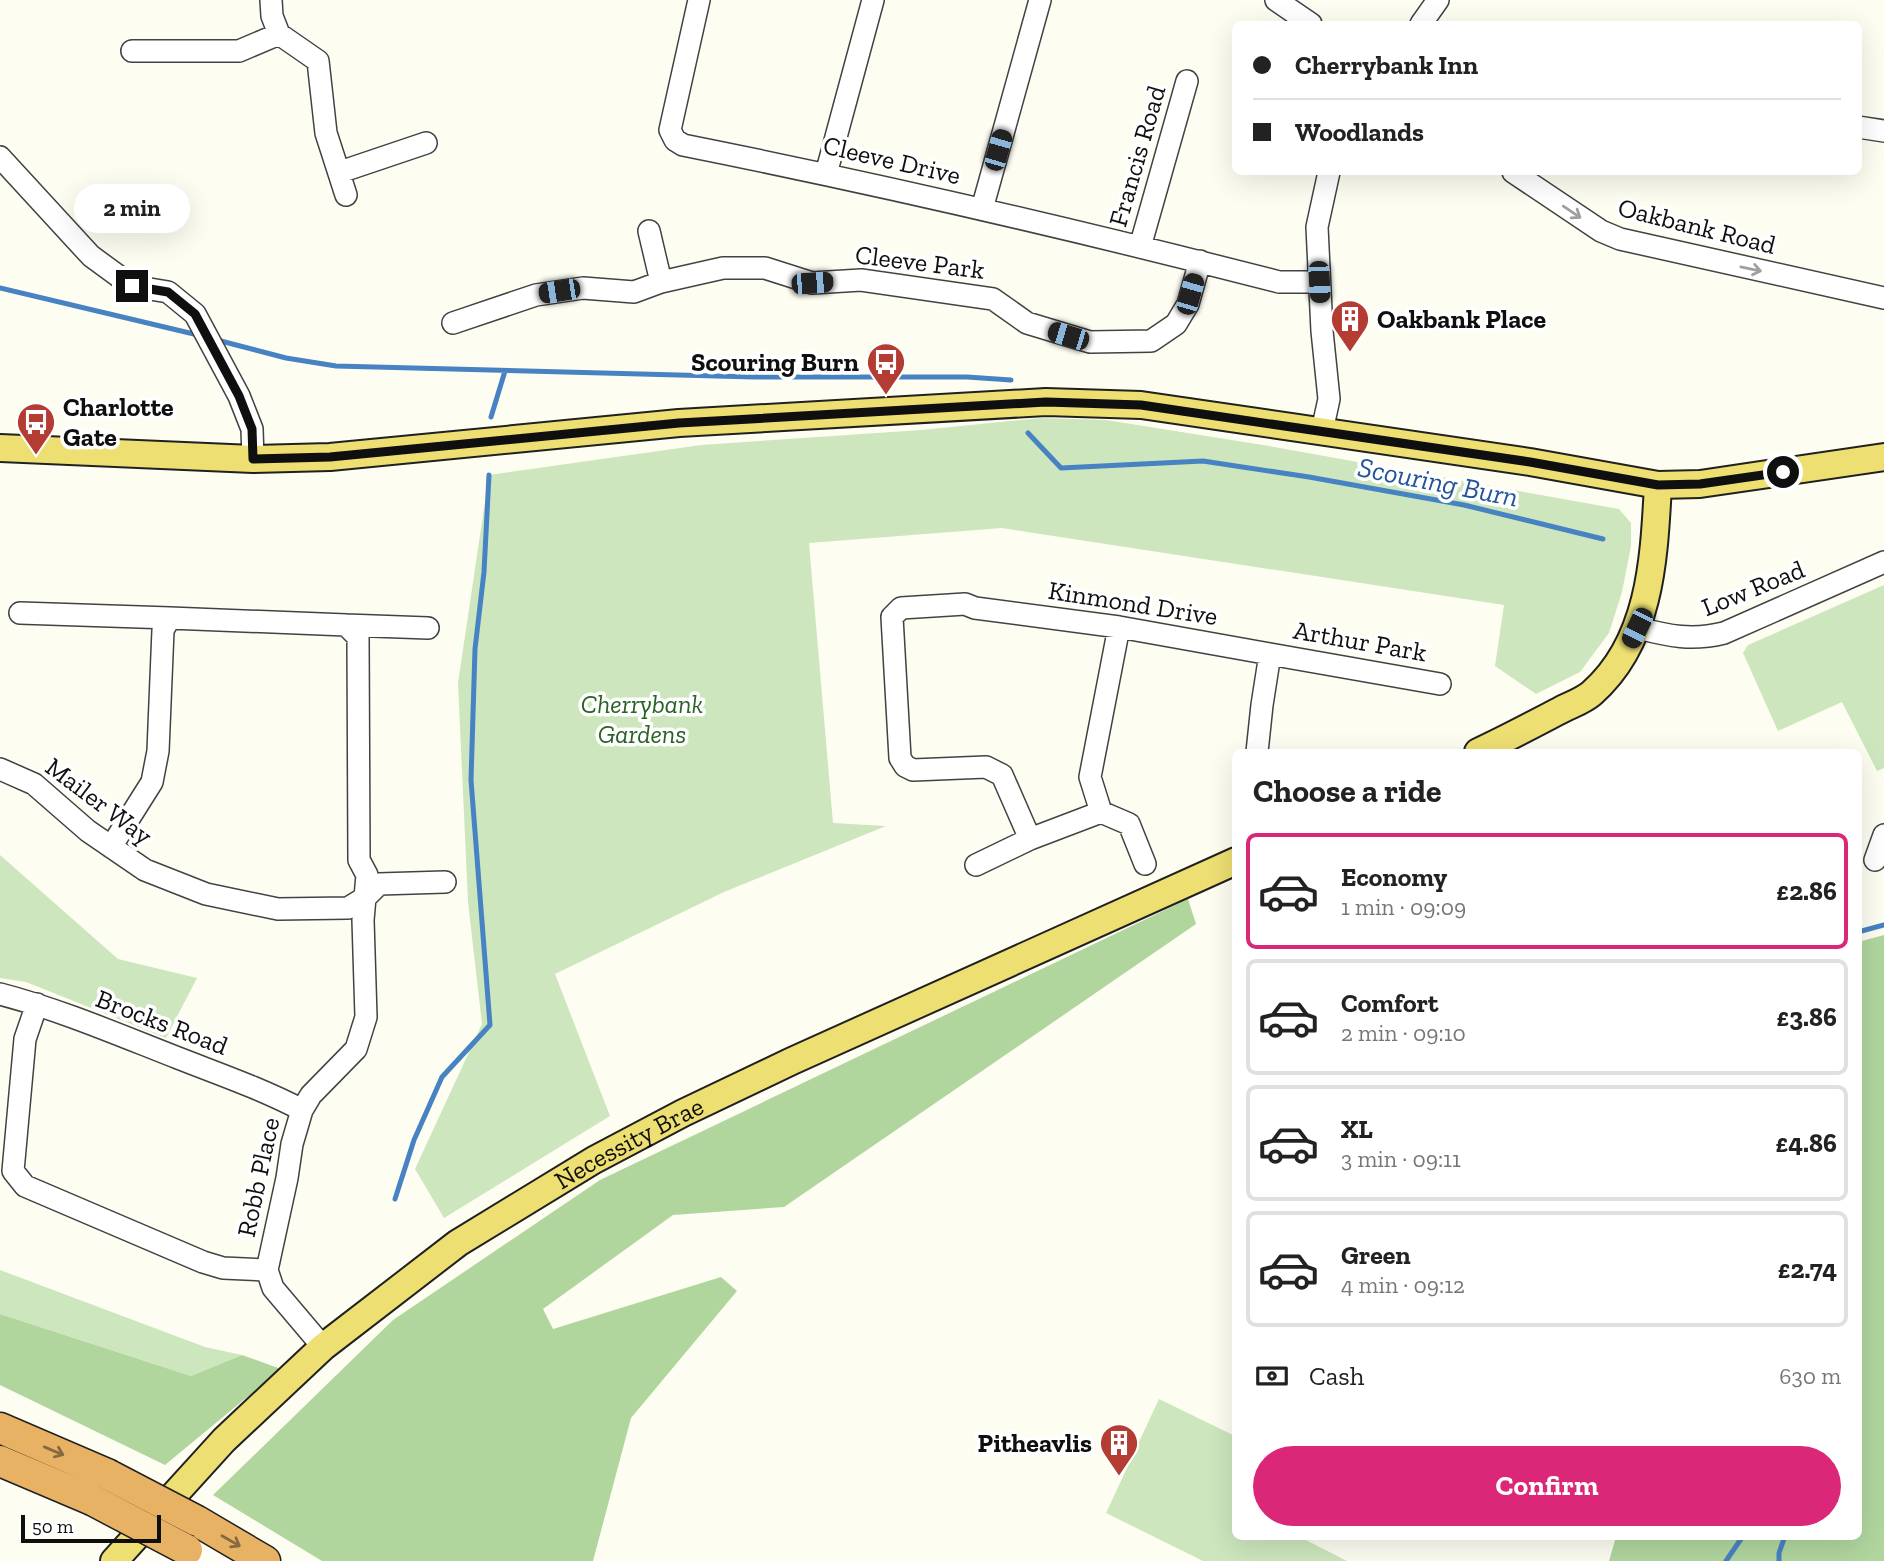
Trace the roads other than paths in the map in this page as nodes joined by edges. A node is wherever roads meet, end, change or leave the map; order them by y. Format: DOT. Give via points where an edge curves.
graph roads {
  1 [pos="271,0"];
  2 [pos="699,0"];
  3 [pos="873,0"];
  4 [pos="1040,0"];
  5 [pos="1276,0"];
  6 [pos="1438,0"];
  7 [pos="1307,21"];
  8 [pos="1422,21"];
  9 [pos="279,34"];
  10 [pos="132,51"];
  11 [pos="1187,81"];
  12 [pos="1862,128"];
  13 [pos="1884,131"];
  14 [pos="426,143"];
  15 [pos="0,157"];
  16 [pos="341,172"];
  17 [pos="826,174"];
  18 [pos="1328,175"];
  19 [pos="1520,175"];
  20 [pos="346,195"];
  21 [pos="982,209"];
  22 [pos="649,231"];
  23 [pos="1140,247"];
  24 [pos="1200,261"];
  25 [pos="662,282"];
  26 [pos="1319,282"];
  27 [pos="1884,298"];
  28 [pos="453,323"];
  29 [pos="1322,431"];
  30 [pos="0,449"];
  31 [pos="1884,457"];
  32 [pos="253,459"];
  33 [pos="1658,485"];
  34 [pos="1884,562"];
  35 [pos="20,613"];
  36 [pos="170,618"];
  37 [pos="346,625"];
  38 [pos="1119,627"];
  39 [pos="428,628"];
  40 [pos="1637,628"];
  41 [pos="1270,654"];
  42 [pos="1440,684"];
  43 [pos="1257,749"];
  44 [pos="1484,749"];
  45 [pos="0,769"];
  46 [pos="1101,812"];
  47 [pos="1884,835"];
  48 [pos="1030,839"];
  49 [pos="111,847"];
  50 [pos="1875,860"];
  51 [pos="1232,863"];
  52 [pos="1145,864"];
  53 [pos="976,865"];
  54 [pos="444,882"];
  55 [pos="366,897"];
  56 [pos="0,993"];
  57 [pos="37,1004"];
  58 [pos="302,1110"];
  59 [pos="267,1270"];
  60 [pos="323,1347"];
  61 [pos="0,1428"];
  62 [pos="0,1461"];
  63 [pos="196,1555"];
  64 [pos="114,1561"];
  65 [pos="265,1561"];
  1 -- 9 [label="street"];
  2 -- 17 [label="street, Cleeve Drive" via="670,130 675,139 683,145"];
  3 -- 17 [label="street"];
  4 -- 21 [label="street"];
  5 -- 7 [label="street"];
  6 -- 8 [label="street"];
  9 -- 10 [label="street" via="239,51"];
  9 -- 16 [label="street" via="318,61 326,133"];
  11 -- 23 [label="street, Francis Road"];
  12 -- 13 [label="street"];
  14 -- 16 [label="street"];
  15 -- 32 [label="street" via="91,256 132,286 168,292 195,314 252,429"];
  16 -- 20 [label="street"];
  17 -- 21 [label="street, Cleeve Drive"];
  18 -- 26 [label="street" via="1317,227"];
  19 -- 27 [label="street, Oakbank Road, one-way" via="1601,231 1620,239"];
  21 -- 23 [label="street, Cleeve Drive"];
  22 -- 25 [label="street"];
  23 -- 24 [label="street, Cleeve Drive"];
  24 -- 25 [label="street, Cleeve Park" via="1188,304 1176,324 1151,341 1090,342 1027,323 993,299 861,280 812,283 765,268 723,268"];
  24 -- 26 [label="street, Cleeve Drive" via="1279,282"];
  25 -- 28 [label="street, Cleeve Park" via="634,292 583,288 536,295"];
  26 -- 29 [label="street" via="1329,399"];
  29 -- 32 [label="main road" via="1141,405 1046,402 679,423 330,457"];
  29 -- 33 [label="main road"];
  30 -- 32 [label="main road"];
  31 -- 33 [label="main road" via="1700,484"];
  33 -- 40 [label="main road" via="1649,579"];
  34 -- 40 [label="street, Low Road" via="1724,633 1679,637"];
  35 -- 36 [label="street"];
  36 -- 37 [label="street"];
  36 -- 49 [label="street" via="163,630 158,751 152,782"];
  37 -- 39 [label="street"];
  37 -- 55 [label="street, Robb Place" via="358,637 359,860 367,875"];
  38 -- 41 [label="street, Kinmond Drive"];
  38 -- 46 [label="street" via="1090,777"];
  38 -- 48 [label="street, Kinmond Drive" via="965,604 901,608 892,618 900,758 913,770 986,767 1002,775"];
  40 -- 44 [label="main road" via="1616,667 1591,695"];
  41 -- 42 [label="street, Arthur Park"];
  41 -- 43 [label="street"];
  45 -- 49 [label="street, Mailer Way" via="34,784"];
  46 -- 48 [label="street"];
  46 -- 52 [label="street" via="1129,824"];
  47 -- 50 [label="street"];
  48 -- 53 [label="street"];
  49 -- 55 [label="street, Mailer Way" via="145,870 206,894 278,909 348,908"];
  51 -- 60 [label="main road, Necessity Brae" via="792,1061 594,1160 458,1243"];
  54 -- 55 [label="street, Mailer Way" via="379,884"];
  55 -- 58 [label="street, Robb Place" via="366,1017 356,1049 310,1095"];
  56 -- 57 [label="street, Brocks Road"];
  57 -- 58 [label="street, Brocks Road"];
  57 -- 59 [label="street" via="25,1039 13,1171 25,1186 203,1262"];
  58 -- 59 [label="street, Robb Place"];
  59 -- 60 [label="street, Robb Place" via="273,1287"];
  60 -- 64 [label="main road, Necessity Brae" via="224,1440"];
  61 -- 65 [label="highway, one-way, bridge" via="107,1474"];
  62 -- 63 [label="highway, bridge" via="92,1500"];
}
